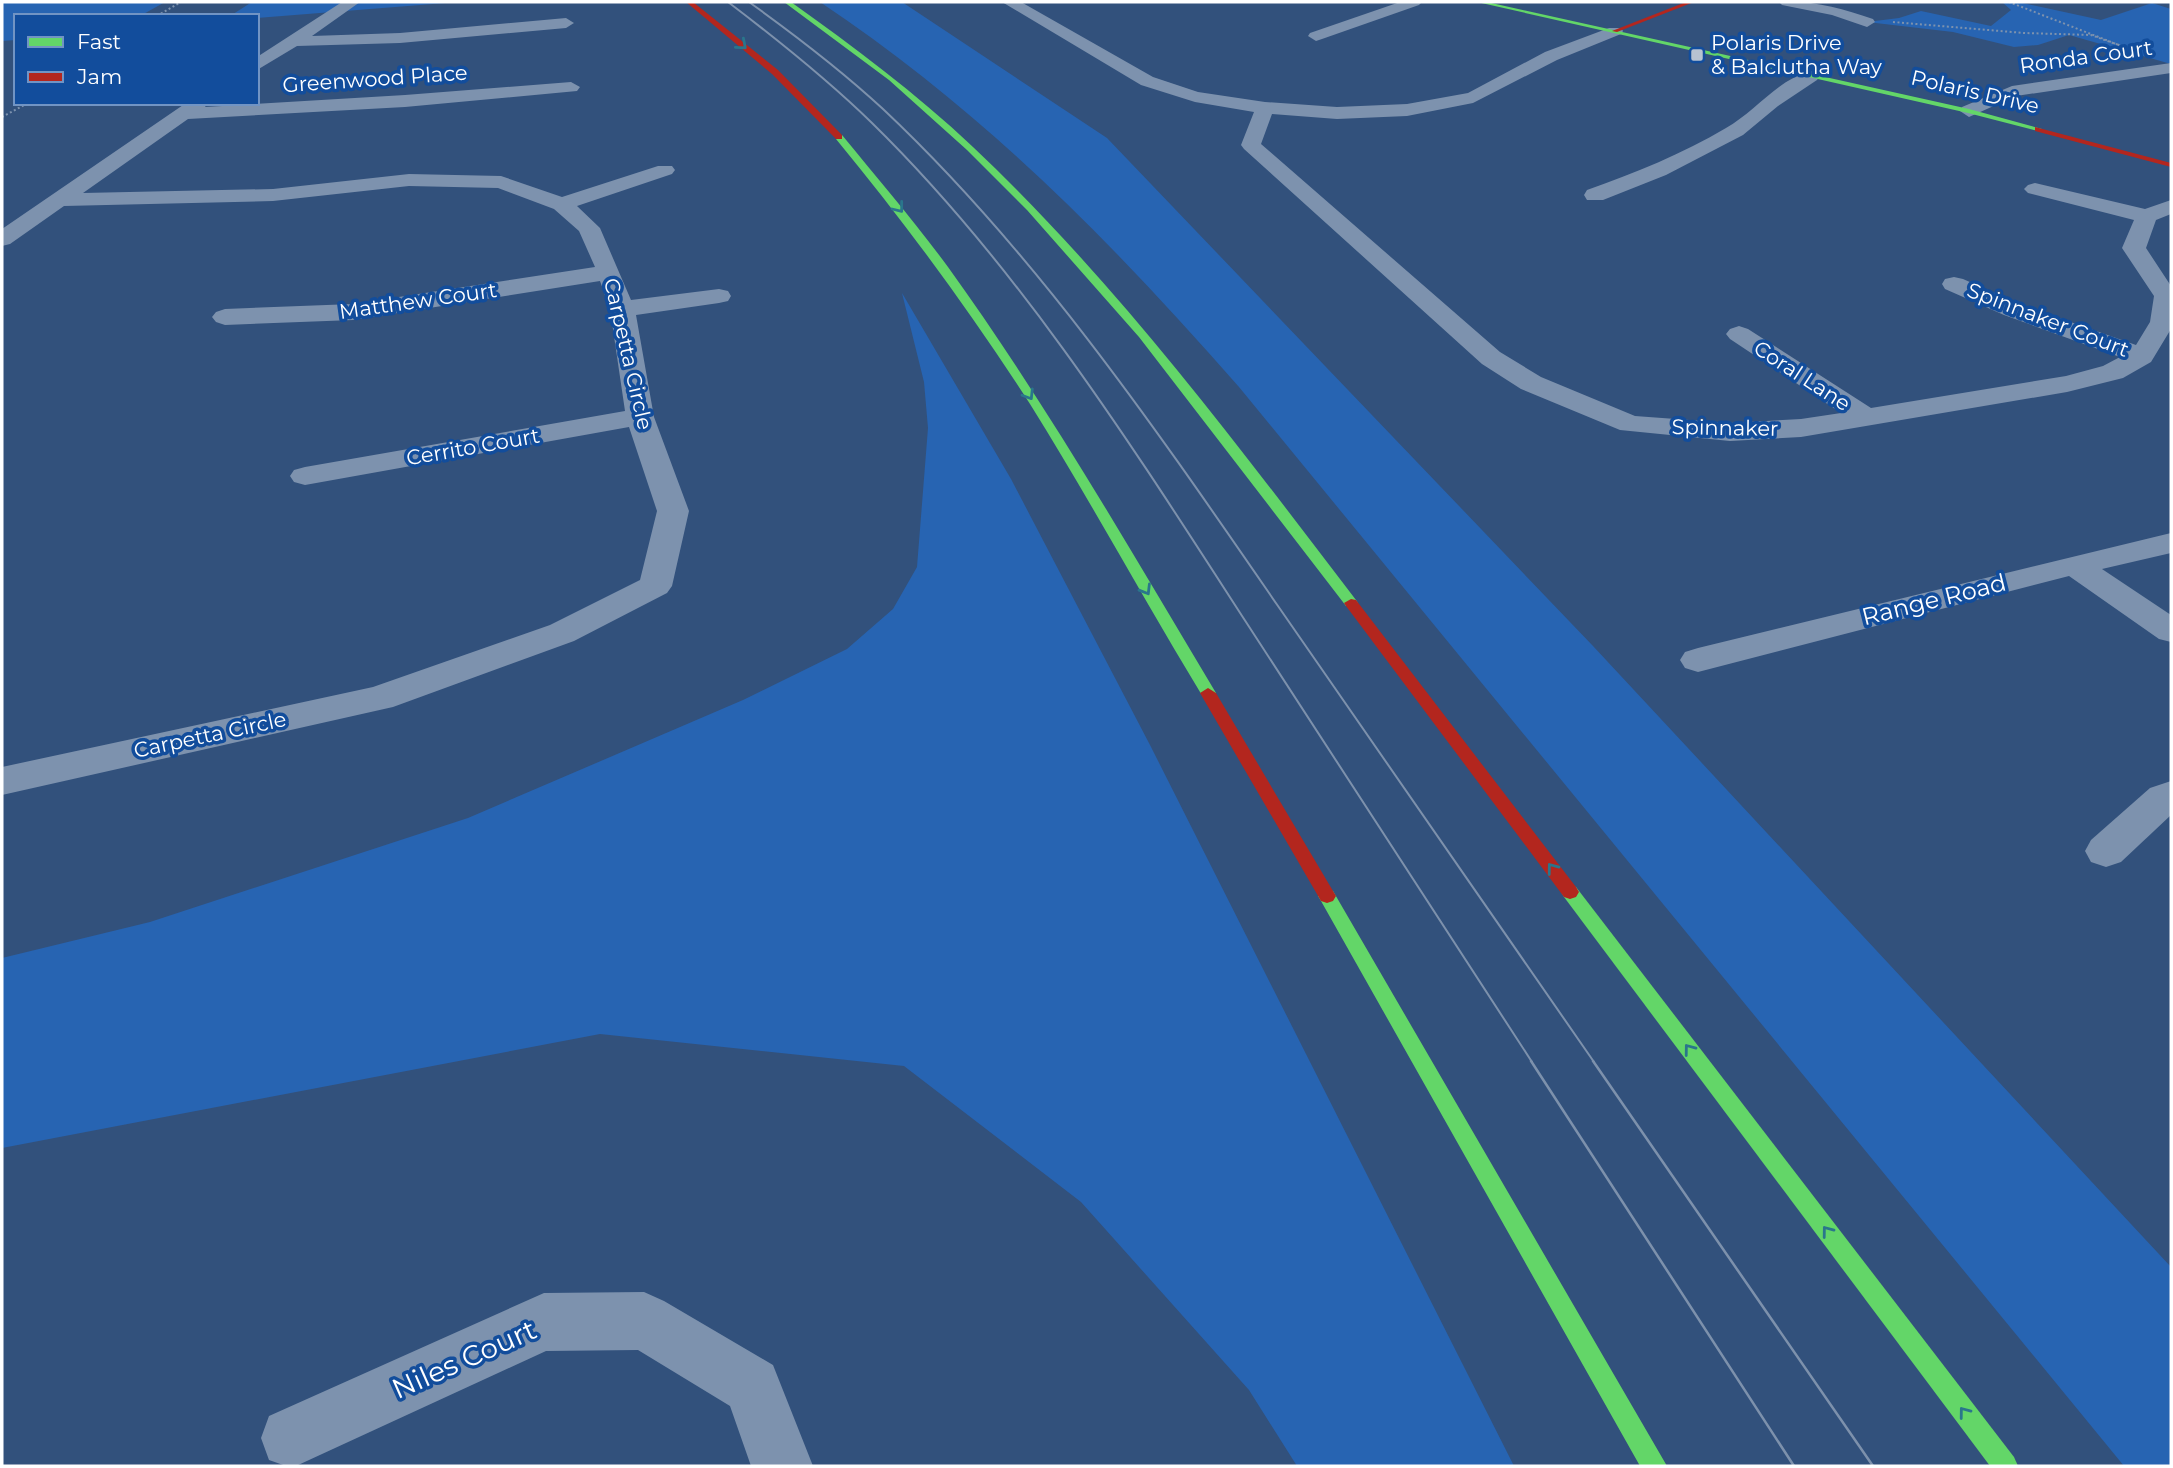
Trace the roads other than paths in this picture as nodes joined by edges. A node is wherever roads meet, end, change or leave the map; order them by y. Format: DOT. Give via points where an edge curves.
graph roads {
  1 [pos="352,2"];
  2 [pos="689,2"];
  3 [pos="788,2"];
  4 [pos="1010,2"];
  5 [pos="1414,2"];
  6 [pos="1480,2"];
  7 [pos="1691,2"];
  8 [pos="1787,2"];
  9 [pos="1867,22"];
  10 [pos="565,23"];
  11 [pos="1615,31"];
  12 [pos="1316,36"];
  13 [pos="295,41"];
  14 [pos="259,64"];
  15 [pos="2171,68"];
  16 [pos="1811,76"];
  17 [pos="570,87"];
  18 [pos="1265,108"];
  19 [pos="190,109"];
  20 [pos="1969,111"];
  21 [pos="2171,165"];
  22 [pos="665,170"];
  23 [pos="2035,189"];
  24 [pos="1595,195"];
  25 [pos="60,200"];
  26 [pos="562,204"];
  27 [pos="2171,206"];
  28 [pos="2147,216"];
  29 [pos="2,239"];
  30 [pos="609,272"];
  31 [pos="1954,284"];
  32 [pos="719,296"];
  33 [pos="2169,297"];
  34 [pos="622,309"];
  35 [pos="225,317"];
  36 [pos="1739,334"];
  37 [pos="2142,356"];
  38 [pos="640,417"];
  39 [pos="1866,417"];
  40 [pos="305,477"];
  41 [pos="2171,543"];
  42 [pos="2074,565"];
  43 [pos="2171,631"];
  44 [pos="1698,660"];
  45 [pos="2,781"];
  46 [pos="2171,796"];
  47 [pos="2106,851"];
  48 [pos="291,1438"];
  49 [pos="782,1466"];
  50 [pos="1654,1466"];
  51 [pos="2005,1466"];
  1 -- 13 [label="street"];
  2 -- 50 [label="main road, one-way" via="819,113 928,246 995,341 1222,718"];
  51 -- 3 [label="main road, one-way" via="1191,393 1123,310 1006,185 908,92"];
  4 -- 18 [label="street" via="1147,82 1195,97"];
  5 -- 12 [label="street"];
  6 -- 11 [label="main road, Polaris Drive"];
  7 -- 11 [label="main road"];
  8 -- 9 [label="street"];
  10 -- 13 [label="street" via="400,38"];
  11 -- 16 [label="main road, Polaris Drive"];
  11 -- 18 [label="street" via="1551,55 1473,98 1407,110 1336,113"];
  13 -- 14 [label="street"];
  15 -- 20 [label="street, Ronda Court" via="2011,91"];
  16 -- 20 [label="main road, Polaris Drive"];
  16 -- 24 [label="street" via="1736,131 1659,171"];
  17 -- 19 [label="street, Greenwood Place" via="405,101"];
  18 -- 39 [label="street, Spinnaker" via="1251,145 1491,358 1531,383 1630,424 1730,432 1801,428"];
  19 -- 25 [label="street"];
  20 -- 21 [label="main road, Polaris Drive"];
  22 -- 26 [label="street"];
  23 -- 28 [label="street"];
  25 -- 26 [label="street, Carpetta Circle" via="273,195 409,180 501,183"];
  25 -- 29 [label="street"];
  26 -- 30 [label="street, Carpetta Circle" via="589,228"];
  27 -- 28 [label="street"];
  28 -- 33 [label="street" via="2134,248"];
  30 -- 34 [label="street, Carpetta Circle"];
  30 -- 35 [label="street, Matthew Court" via="354,312"];
  31 -- 37 [label="street, Spinnaker Court"];
  32 -- 34 [label="street"];
  33 -- 37 [label="street" via="2163,322"];
  34 -- 38 [label="street, Carpetta Circle"];
  36 -- 39 [label="street, Coral Lane"];
  37 -- 39 [label="street, Spinnaker" via="2113,372 2067,384"];
  38 -- 40 [label="street, Cerrito Court"];
  38 -- 45 [label="street, Carpetta Circle" via="673,511 655,586 562,633 380,698"];
  41 -- 42 [label="street, Range Road"];
  42 -- 43 [label="street"];
  42 -- 44 [label="street, Range Road"];
  46 -- 47 [label="street"];
  48 -- 49 [label="street, Niles Court" via="544,1322 644,1321 752,1386"];
}
